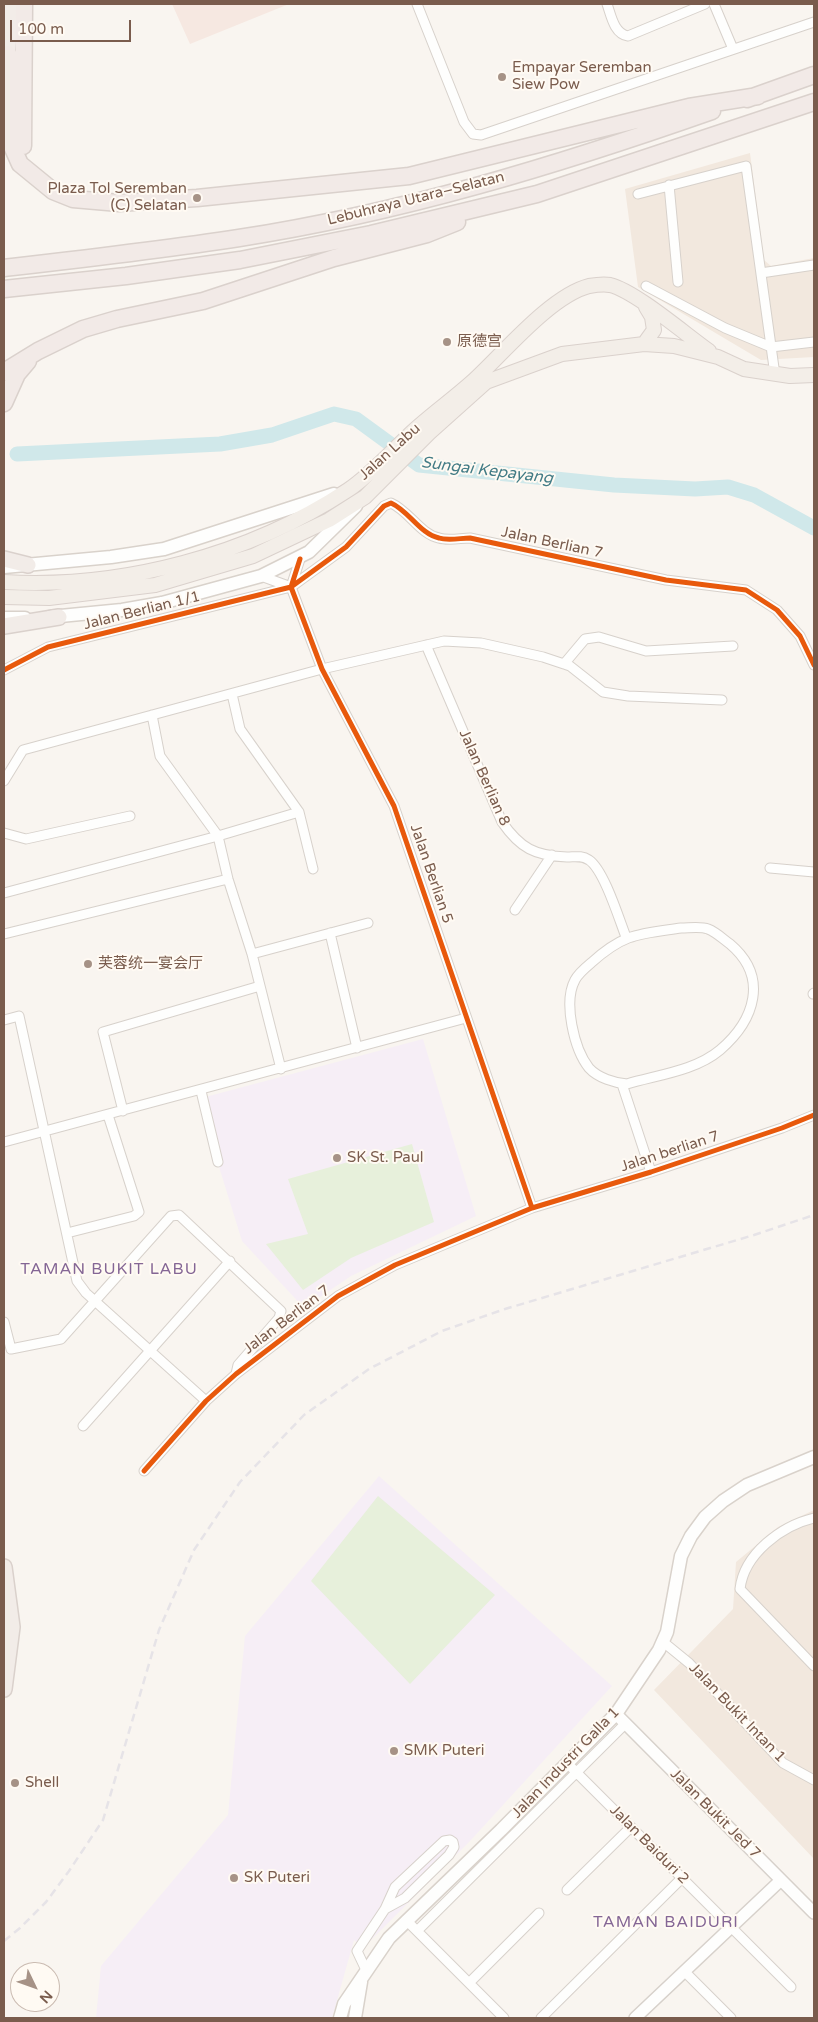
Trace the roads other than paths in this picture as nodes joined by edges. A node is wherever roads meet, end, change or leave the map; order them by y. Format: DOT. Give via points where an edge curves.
graph roads {
  1 [pos="417,4"];
  2 [pos="607,4"];
  3 [pos="705,4"];
  4 [pos="714,4"];
  5 [pos="15,5"];
  6 [pos="814,22"];
  7 [pos="733,49"];
  8 [pos="8,54"];
  9 [pos="814,75"];
  10 [pos="4,91"];
  11 [pos="758,96"];
  12 [pos="814,102"];
  13 [pos="34,177"];
  14 [pos="670,185"];
  15 [pos="638,194"];
  16 [pos="503,203"];
  17 [pos="814,265"];
  18 [pos="4,268"];
  19 [pos="761,273"];
  20 [pos="678,282"];
  21 [pos="646,286"];
  22 [pos="4,289"];
  23 [pos="644,304"];
  24 [pos="814,342"];
  25 [pos="644,344"];
  26 [pos="771,346"];
  27 [pos="38,351"];
  28 [pos="718,357"];
  29 [pos="4,372"];
  30 [pos="775,375"];
  31 [pos="814,375"];
  32 [pos="4,403"];
  33 [pos="427,427"];
  34 [pos="350,488"];
  35 [pos="370,492"];
  36 [pos="300,558"];
  37 [pos="28,565"];
  38 [pos="5,566"];
  39 [pos="185,569"];
  40 [pos="261,576"];
  41 [pos="4,582"];
  42 [pos="291,587"];
  43 [pos="4,597"];
  44 [pos="59,617"];
  45 [pos="5,619"];
  46 [pos="426,645"];
  47 [pos="733,646"];
  48 [pos="564,664"];
  49 [pos="814,665"];
  50 [pos="4,670"];
  51 [pos="322,670"];
  52 [pos="232,694"];
  53 [pos="722,700"];
  54 [pos="152,715"];
  55 [pos="4,781"];
  56 [pos="299,812"];
  57 [pos="130,816"];
  58 [pos="4,833"];
  59 [pos="218,836"];
  60 [pos="552,855"];
  61 [pos="770,868"];
  62 [pos="313,869"];
  63 [pos="814,872"];
  64 [pos="228,879"];
  65 [pos="4,893"];
  66 [pos="515,910"];
  67 [pos="368,923"];
  68 [pos="4,932"];
  69 [pos="330,933"];
  70 [pos="626,937"];
  71 [pos="252,954"];
  72 [pos="260,986"];
  73 [pos="466,1018"];
  74 [pos="4,1020"];
  75 [pos="357,1048"];
  76 [pos="280,1069"];
  77 [pos="622,1084"];
  78 [pos="201,1091"];
  79 [pos="123,1111"];
  80 [pos="108,1115"];
  81 [pos="814,1115"];
  82 [pos="45,1132"];
  83 [pos="4,1142"];
  84 [pos="218,1162"];
  85 [pos="651,1172"];
  86 [pos="532,1208"];
  87 [pos="67,1233"];
  88 [pos="230,1262"];
  89 [pos="96,1302"];
  90 [pos="4,1322"];
  91 [pos="150,1351"];
  92 [pos="236,1374"];
  93 [pos="206,1401"];
  94 [pos="83,1426"];
  95 [pos="814,1456"];
  96 [pos="144,1471"];
  97 [pos="814,1518"];
  98 [pos="4,1567"];
  99 [pos="662,1641"];
  100 [pos="814,1666"];
  101 [pos="4,1690"];
  102 [pos="616,1714"];
  103 [pos="625,1724"];
  104 [pos="567,1763"];
  105 [pos="577,1772"];
  106 [pos="814,1780"];
  107 [pos="631,1827"];
  108 [pos="682,1878"];
  109 [pos="781,1880"];
  110 [pos="567,1890"];
  111 [pos="384,1909"];
  112 [pos="539,1913"];
  113 [pos="814,1913"];
  114 [pos="406,1920"];
  115 [pos="731,1927"];
  116 [pos="417,1931"];
  117 [pos="684,1972"];
  118 [pos="364,1973"];
  119 [pos="469,1983"];
  120 [pos="791,1987"];
  121 [pos="640,2017"];
  122 [pos="340,2018"];
  123 [pos="355,2018"];
  124 [pos="504,2018"];
  125 [pos="541,2018"];
  126 [pos="731,2018"];
  1 -- 7 [label="street" via="464,122 473,134 481,135"];
  2 -- 3 [label="street" via="617,30 628,36"];
  4 -- 7 [label="street"];
  5 -- 8 [label="highway"];
  5 -- 13 [label="highway" via="22,142"];
  6 -- 7 [label="street"];
  8 -- 10 [label="highway"];
  8 -- 13 [label="highway" via="11,144 20,164"];
  9 -- 11 [label="highway, Lebuhraya Utara–Selatan"];
  11 -- 13 [label="highway" via="689,107 409,176 118,203 73,199 53,191"];
  11 -- 18 [label="highway, Lebuhraya Utara–Selatan" via="583,156 456,192 347,217 240,238"];
  12 -- 16 [label="highway, Lebuhraya Utara–Selatan"];
  14 -- 15 [label="street"];
  14 -- 19 [label="street" via="746,166"];
  14 -- 20 [label="street"];
  16 -- 22 [label="highway, Lebuhraya Utara–Selatan" via="240,260"];
  16 -- 27 [label="highway" via="427,234 334,258 203,301 83,329"];
  17 -- 19 [label="street"];
  19 -- 26 [label="street"];
  21 -- 26 [label="street" via="725,328"];
  23 -- 25 [label="main road" via="652,317 654,330"];
  23 -- 28 [label="main road, Jalan Labu"];
  23 -- 33 [label="main road, Jalan Labu" via="628,292 608,285 590,286 573,293 530,326"];
  24 -- 26 [label="street"];
  25 -- 28 [label="main road, Jalan Labu" via="674,346"];
  25 -- 33 [label="main road, Jalan Labu" via="562,354 496,377"];
  26 -- 30 [label="street"];
  27 -- 29 [label="highway"];
  27 -- 32 [label="highway" via="17,374"];
  28 -- 30 [label="main road, Jalan Labu" via="744,369"];
  30 -- 31 [label="main road, Jalan Labu"];
  33 -- 34 [label="main road, Jalan Labu"];
  33 -- 35 [label="main road, Jalan Labu"];
  34 -- 37 [label="main road, Jalan Labu" via="164,549"];
  34 -- 39 [label="main road" via="310,513"];
  35 -- 36 [label="main road, Jalan Labu" via="317,546"];
  35 -- 39 [label="main road" via="330,520 253,556"];
  36 -- 40 [label="main road, Jalan Labu"];
  36 -- 42 [label="street"];
  37 -- 38 [label="highway"];
  39 -- 41 [label="main road" via="43,584"];
  39 -- 43 [label="main road" via="155,585 58,596"];
  40 -- 42 [label="street"];
  40 -- 44 [label="main road, Jalan Labu" via="162,603"];
  42 -- 49 [label="street, Jalan Berlian 7" via="346,547 384,506 391,503 400,507 431,536 440,539 470,538 666,580 746,590 777,610 800,636"];
  42 -- 50 [label="street, Jalan Berlian 1/1" via="48,647"];
  42 -- 51 [label="street, Jalan Berlian 5"];
  44 -- 45 [label="highway"];
  46 -- 48 [label="street" via="444,641 481,643"];
  46 -- 51 [label="street"];
  46 -- 60 [label="street, Jalan Berlian 8" via="502,822 514,839 533,853"];
  47 -- 48 [label="street" via="646,651 599,637 585,639"];
  48 -- 53 [label="street" via="603,692"];
  51 -- 52 [label="street"];
  51 -- 73 [label="street, Jalan Berlian 5" via="394,806"];
  52 -- 54 [label="street"];
  52 -- 56 [label="street" via="240,729"];
  54 -- 55 [label="street" via="23,750"];
  54 -- 59 [label="street" via="160,756"];
  56 -- 59 [label="street"];
  56 -- 62 [label="street"];
  57 -- 58 [label="street" via="26,839"];
  59 -- 64 [label="street"];
  59 -- 65 [label="street"];
  60 -- 66 [label="street"];
  60 -- 70 [label="street, Jalan Berlian 8" via="581,856 591,861 604,882"];
  61 -- 63 [label="street"];
  64 -- 68 [label="street"];
  64 -- 71 [label="street"];
  67 -- 69 [label="street"];
  69 -- 71 [label="street"];
  69 -- 75 [label="street"];
  70 -- 77 [label="street" via="585,968 575,980 570,995 575,1039 582,1056 590,1069 616,1084"];
  70 -- 77 [label="street" via="681,928 707,928 742,955 752,971 755,998 742,1026 720,1050 698,1064"];
  71 -- 72 [label="street"];
  72 -- 76 [label="street"];
  72 -- 79 [label="street" via="103,1032"];
  73 -- 75 [label="street"];
  73 -- 86 [label="street, Jalan Berlian 5"];
  74 -- 82 [label="street" via="19,1016"];
  75 -- 76 [label="street"];
  76 -- 78 [label="street"];
  77 -- 85 [label="street"];
  78 -- 79 [label="street"];
  78 -- 84 [label="street"];
  79 -- 80 [label="street"];
  80 -- 82 [label="street"];
  80 -- 87 [label="street" via="139,1212"];
  81 -- 85 [label="street, Jalan berlian 7"];
  82 -- 83 [label="street"];
  82 -- 87 [label="street"];
  85 -- 86 [label="street, Jalan berlian 7"];
  86 -- 92 [label="street, Jalan Berlian 7" via="395,1264 338,1296"];
  87 -- 89 [label="street" via="77,1281"];
  88 -- 89 [label="street" via="175,1214"];
  88 -- 91 [label="street"];
  88 -- 92 [label="street" via="282,1311 238,1365"];
  89 -- 90 [label="street" via="61,1340 11,1348"];
  89 -- 91 [label="street"];
  91 -- 93 [label="street"];
  91 -- 94 [label="street"];
  92 -- 93 [label="street, Jalan Berlian 7"];
  93 -- 96 [label="street, Jalan Berlian 7"];
  95 -- 99 [label="main road, Jalan Industri Galla 1" via="747,1485 705,1517 681,1556 672,1611"];
  97 -- 100 [label="street" via="798,1522 774,1537 749,1562 741,1576 740,1589"];
  98 -- 101 [label="highway" via="12,1627"];
  99 -- 102 [label="main road, Jalan Industri Galla 1" via="648,1668"];
  99 -- 106 [label="street, Jalan Bukit Intan 1" via="689,1663 783,1763"];
  102 -- 103 [label="street, Jalan Bukit Jed 7"];
  102 -- 104 [label="main road, Jalan Industri Galla 1"];
  103 -- 105 [label="street"];
  103 -- 109 [label="street, Jalan Bukit Jed 7"];
  104 -- 105 [label="street, Jalan Baiduri 2"];
  104 -- 114 [label="main road, Jalan Industri Galla 1"];
  105 -- 107 [label="street, Jalan Baiduri 2"];
  105 -- 116 [label="street"];
  107 -- 108 [label="street, Jalan Baiduri 2"];
  107 -- 110 [label="street"];
  108 -- 115 [label="street, Jalan Baiduri 2"];
  108 -- 125 [label="street"];
  109 -- 113 [label="street, Jalan Bukit Jed 7"];
  109 -- 115 [label="street"];
  111 -- 111 [label="street" via="395,1887 444,1841 454,1842 449,1854 405,1898"];
  111 -- 118 [label="street" via="357,1951"];
  112 -- 119 [label="street"];
  114 -- 116 [label="street"];
  114 -- 118 [label="main road, Jalan Industri Galla 1"];
  115 -- 117 [label="street"];
  115 -- 120 [label="street, Jalan Baiduri 2"];
  116 -- 119 [label="street"];
  117 -- 121 [label="street"];
  117 -- 126 [label="street"];
  118 -- 122 [label="main road, Jalan Industri Galla 1" via="344,2004"];
  118 -- 123 [label="main road"];
  119 -- 124 [label="street"];
}
